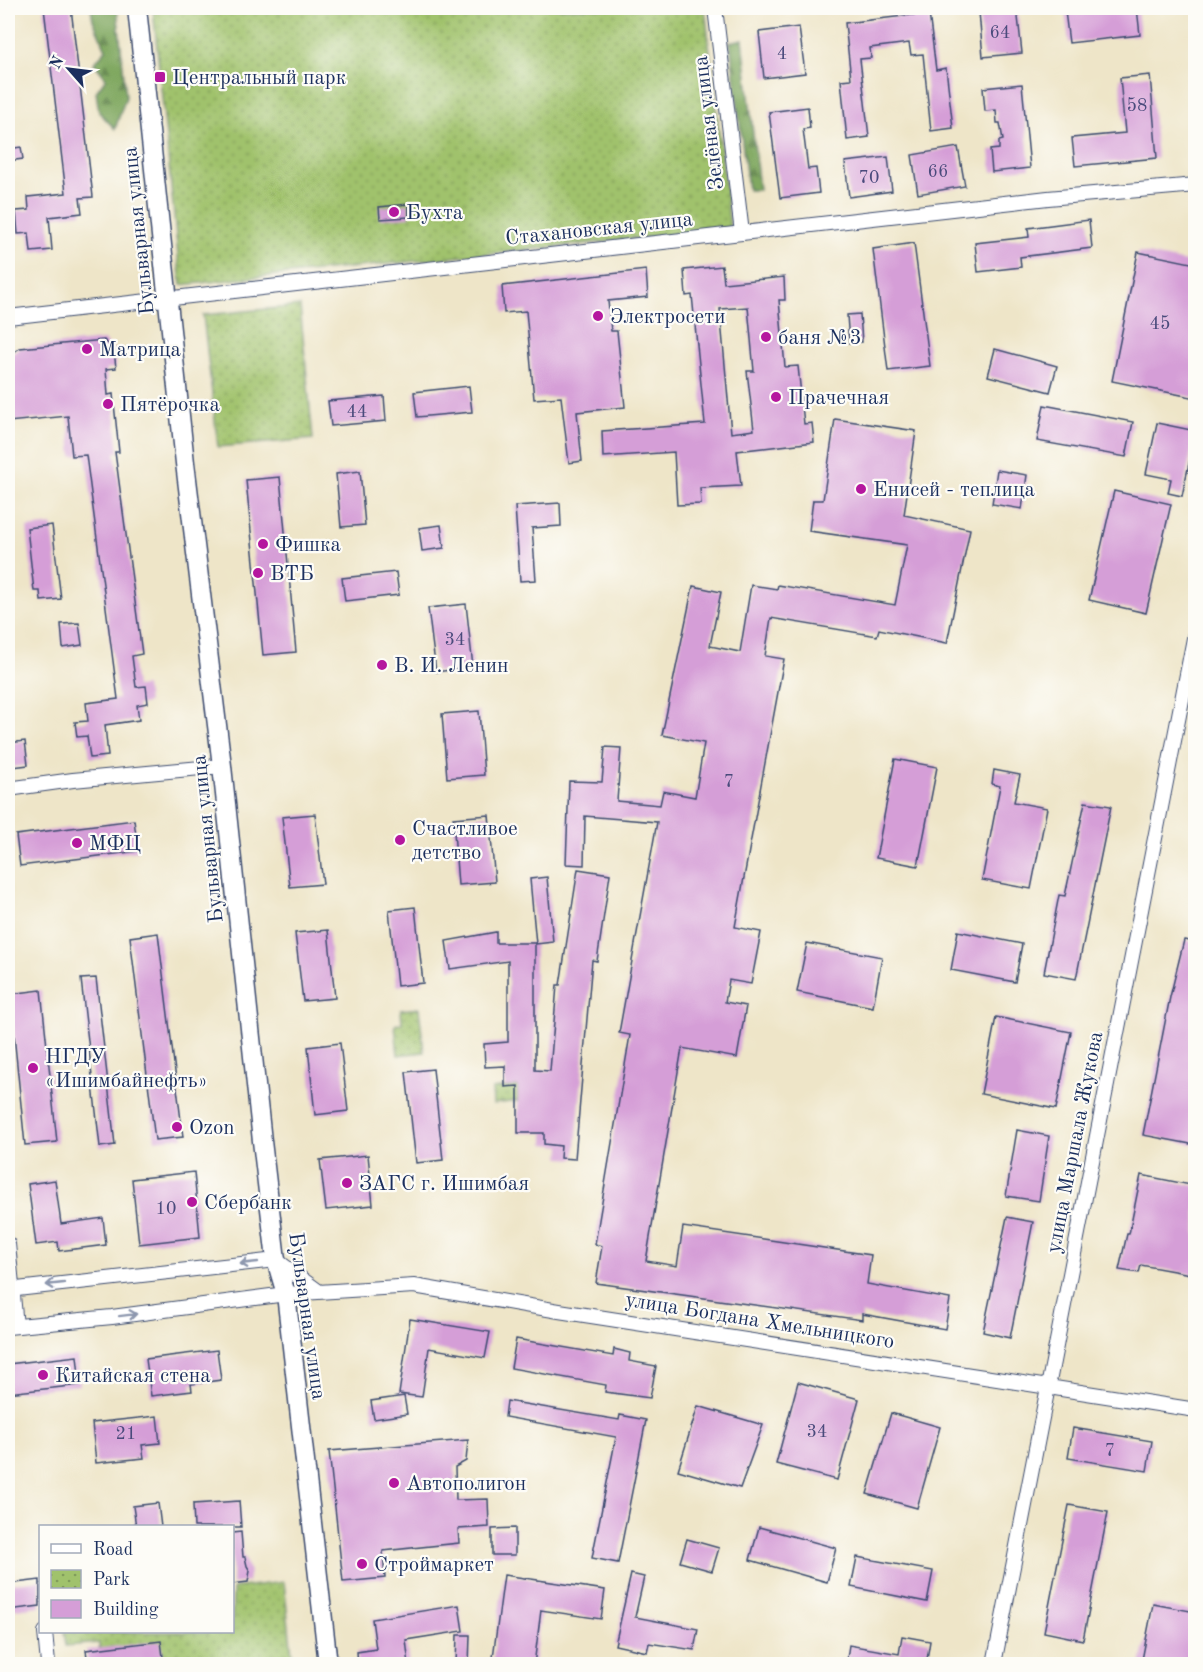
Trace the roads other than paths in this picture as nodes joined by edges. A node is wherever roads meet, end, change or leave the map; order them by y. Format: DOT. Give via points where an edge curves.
graph roads {
  1 [pos="137,8"];
  2 [pos="715,8"];
  3 [pos="1196,185"];
  4 [pos="742,233"];
  5 [pos="168,299"];
  6 [pos="8,317"];
  7 [pos="1196,628"];
  8 [pos="222,766"];
  9 [pos="8,789"];
  10 [pos="8,1244"];
  11 [pos="276,1260"];
  12 [pos="10,1289"];
  13 [pos="318,1291"];
  14 [pos="286,1294"];
  15 [pos="12,1326"];
  16 [pos="1048,1386"];
  17 [pos="1196,1410"];
  18 [pos="45,1633"];
  19 [pos="48,1665"];
  20 [pos="328,1665"];
  21 [pos="994,1665"];
  1 -- 5 [label="main road, Бульварная улица"];
  2 -- 4 [label="street, Зелёная улица"];
  3 -- 4 [label="street, Стахановская улица"];
  4 -- 5 [label="street, Стахановская улица"];
  5 -- 6 [label="street, Стахановская улица"];
  5 -- 8 [label="main road, Бульварная улица"];
  7 -- 16 [label="street, улица Маршала Жукова"];
  8 -- 9 [label="street"];
  8 -- 11 [label="main road, Бульварная улица"];
  10 -- 12 [label="street"];
  11 -- 12 [label="street, one-way"];
  11 -- 13 [label="street"];
  11 -- 14 [label="main road, Бульварная улица"];
  12 -- 15 [label="street"];
  13 -- 14 [label="street, улица Богдана Хмельницкого"];
  13 -- 16 [label="street, улица Богдана Хмельницкого" via="414,1286"];
  15 -- 14 [label="street, улица Богдана Хмельницкого, one-way"];
  14 -- 20 [label="main road, Бульварная улица"];
  16 -- 17 [label="street, улица Богдана Хмельницкого"];
  16 -- 21 [label="street, улица Маршала Жукова"];
  18 -- 19 [label="street"];
}
